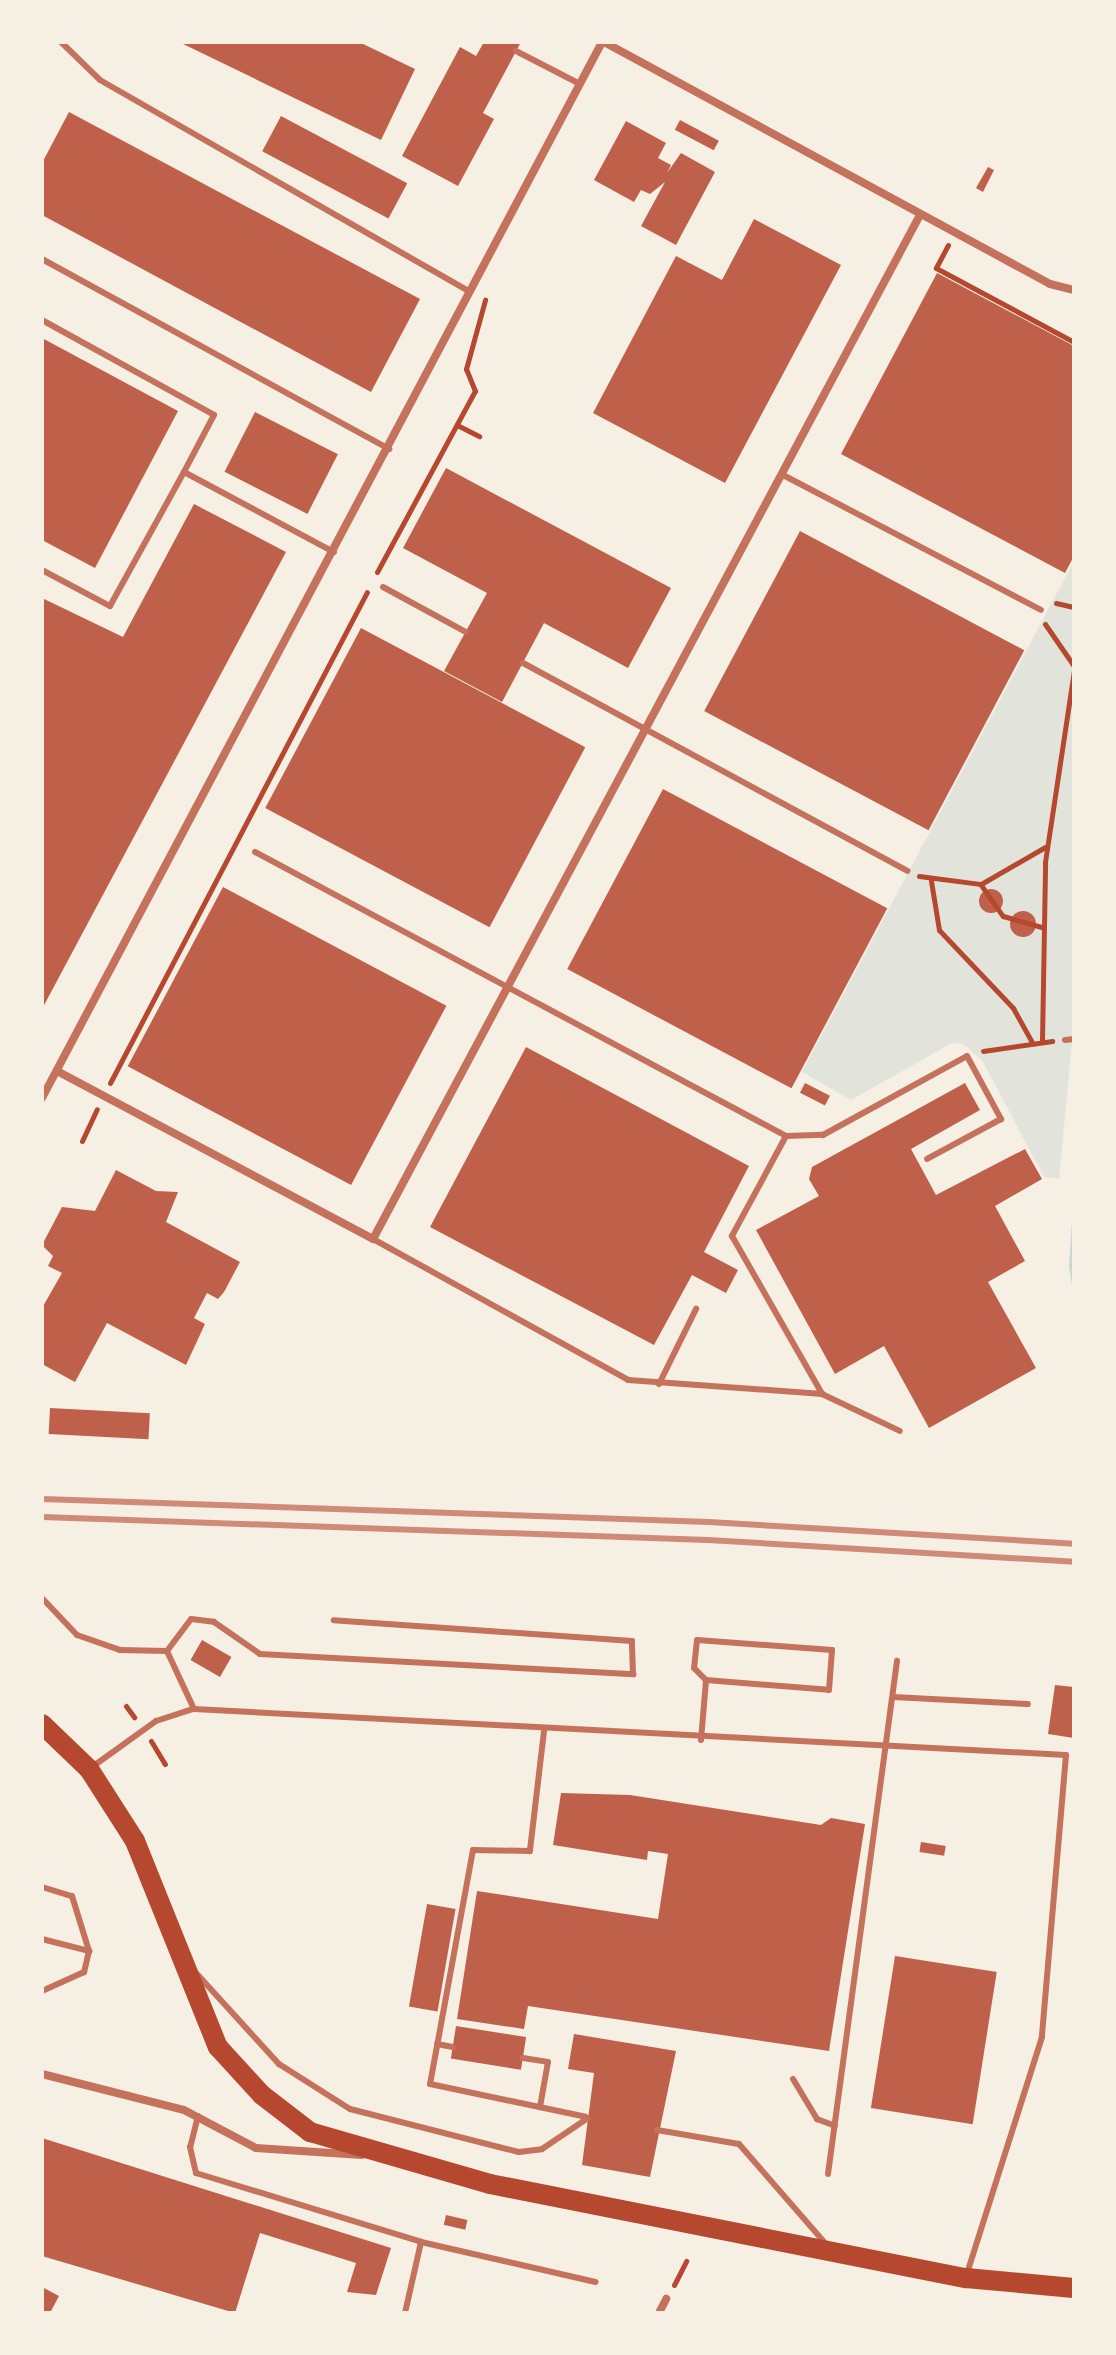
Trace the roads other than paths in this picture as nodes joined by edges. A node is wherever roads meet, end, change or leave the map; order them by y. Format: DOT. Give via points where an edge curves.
graph roads {
  1 [pos="61,42"];
  2 [pos="603,42"];
  3 [pos="516,51"];
  4 [pos="580,84"];
  5 [pos="920,215"];
  6 [pos="42,259"];
  7 [pos="1074,290"];
  8 [pos="470,292"];
  9 [pos="42,320"];
  10 [pos="389,449"];
  11 [pos="184,472"];
  12 [pos="783,475"];
  13 [pos="334,552"];
  14 [pos="42,570"];
  15 [pos="383,587"];
  16 [pos="1041,610"];
  17 [pos="466,632"];
  18 [pos="523,663"];
  19 [pos="645,729"];
  20 [pos="255,852"];
  21 [pos="907,871"];
  22 [pos="506,990"];
  23 [pos="1074,1039"];
  24 [pos="1065,1040"];
  25 [pos="57,1071"];
  26 [pos="42,1098"];
  27 [pos="786,1136"];
  28 [pos="927,1159"];
  29 [pos="373,1239"];
  30 [pos="696,1309"];
  31 [pos="659,1384"];
  32 [pos="822,1394"];
  33 [pos="900,1431"];
  34 [pos="42,1598"];
  35 [pos="334,1620"];
  36 [pos="167,1651"];
  37 [pos="897,1661"];
  38 [pos="706,1680"];
  39 [pos="893,1697"];
  40 [pos="1028,1704"];
  41 [pos="194,1709"];
  42 [pos="42,1724"];
  43 [pos="544,1731"];
  44 [pos="701,1740"];
  45 [pos="887,1750"];
  46 [pos="89,1769"];
  47 [pos="42,1887"];
  48 [pos="42,1939"];
  49 [pos="89,1951"];
  50 [pos="184,1960"];
  51 [pos="42,1991"];
  52 [pos="437,2044"];
  53 [pos="453,2047"];
  54 [pos="523,2058"];
  55 [pos="42,2074"];
  56 [pos="793,2079"];
  57 [pos="540,2107"];
  58 [pos="198,2116"];
  59 [pos="835,2126"];
  60 [pos="657,2130"];
  61 [pos="377,2155"];
  62 [pos="828,2174"];
  63 [pos="421,2242"];
  64 [pos="834,2253"];
  65 [pos="966,2278"];
  66 [pos="595,2282"];
  67 [pos="1074,2288"];
  68 [pos="666,2299"];
  69 [pos="405,2313"];
  70 [pos="659,2313"];
  1 -- 8 [label="lane" via="100,80"];
  2 -- 4 [label="street"];
  2 -- 5 [label="street"];
  3 -- 4 [label="lane"];
  4 -- 8 [label="street"];
  5 -- 7 [label="street"];
  5 -- 12 [label="street"];
  6 -- 10 [label="lane"];
  8 -- 10 [label="street"];
  9 -- 11 [label="lane" via="214,415"];
  10 -- 13 [label="street"];
  11 -- 13 [label="lane"];
  11 -- 14 [label="lane" via="110,606"];
  12 -- 16 [label="lane"];
  12 -- 19 [label="street"];
  13 -- 25 [label="street"];
  15 -- 17 [label="lane"];
  18 -- 19 [label="lane"];
  19 -- 21 [label="lane"];
  19 -- 22 [label="street"];
  20 -- 22 [label="lane"];
  22 -- 27 [label="lane"];
  22 -- 29 [label="street"];
  23 -- 24 [label="lane"];
  25 -- 26 [label="street"];
  25 -- 29 [label="street"];
  27 -- 28 [label="lane" via="823,1135 967,1056 1001,1119"];
  27 -- 32 [label="lane" via="732,1236"];
  29 -- 31 [label="lane" via="628,1380"];
  30 -- 31 [label="lane"];
  31 -- 32 [label="lane"];
  32 -- 33 [label="lane"];
  34 -- 36 [label="lane" via="77,1635 120,1650"];
  35 -- 36 [label="lane" via="632,1641 633,1674 260,1654 214,1622 191,1619"];
  36 -- 41 [label="lane"];
  37 -- 39 [label="lane"];
  38 -- 38 [label="lane" via="829,1690 832,1650 697,1640 694,1668"];
  38 -- 44 [label="lane"];
  39 -- 40 [label="lane"];
  39 -- 45 [label="lane"];
  41 -- 43 [label="lane"];
  41 -- 46 [label="lane" via="156,1721"];
  42 -- 46 [label="main road"];
  43 -- 44 [label="lane"];
  43 -- 52 [label="lane" via="530,1851 473,1850"];
  44 -- 45 [label="lane"];
  45 -- 59 [label="lane"];
  45 -- 65 [label="lane" via="1066,1755 1042,2037"];
  46 -- 50 [label="main road" via="150,1869"];
  47 -- 49 [label="lane" via="72,1896"];
  48 -- 49 [label="lane"];
  49 -- 51 [label="lane" via="84,1972"];
  50 -- 57 [label="lane" via="279,2064 350,2109 519,2152 542,2149 587,2118"];
  50 -- 61 [label="main road" via="208,2031 244,2079 310,2132"];
  52 -- 53 [label="lane"];
  52 -- 57 [label="lane" via="430,2084"];
  54 -- 57 [label="lane" via="548,2062"];
  55 -- 58 [label="street"];
  56 -- 59 [label="lane" via="817,2119"];
  58 -- 61 [label="street" via="245,2144 282,2154"];
  58 -- 63 [label="lane" via="190,2147 196,2173"];
  59 -- 62 [label="lane"];
  60 -- 64 [label="lane" via="739,2144"];
  61 -- 64 [label="main road"];
  63 -- 66 [label="lane"];
  63 -- 69 [label="lane"];
  64 -- 65 [label="main road"];
  65 -- 67 [label="main road"];
  68 -- 70 [label="street"];
}
